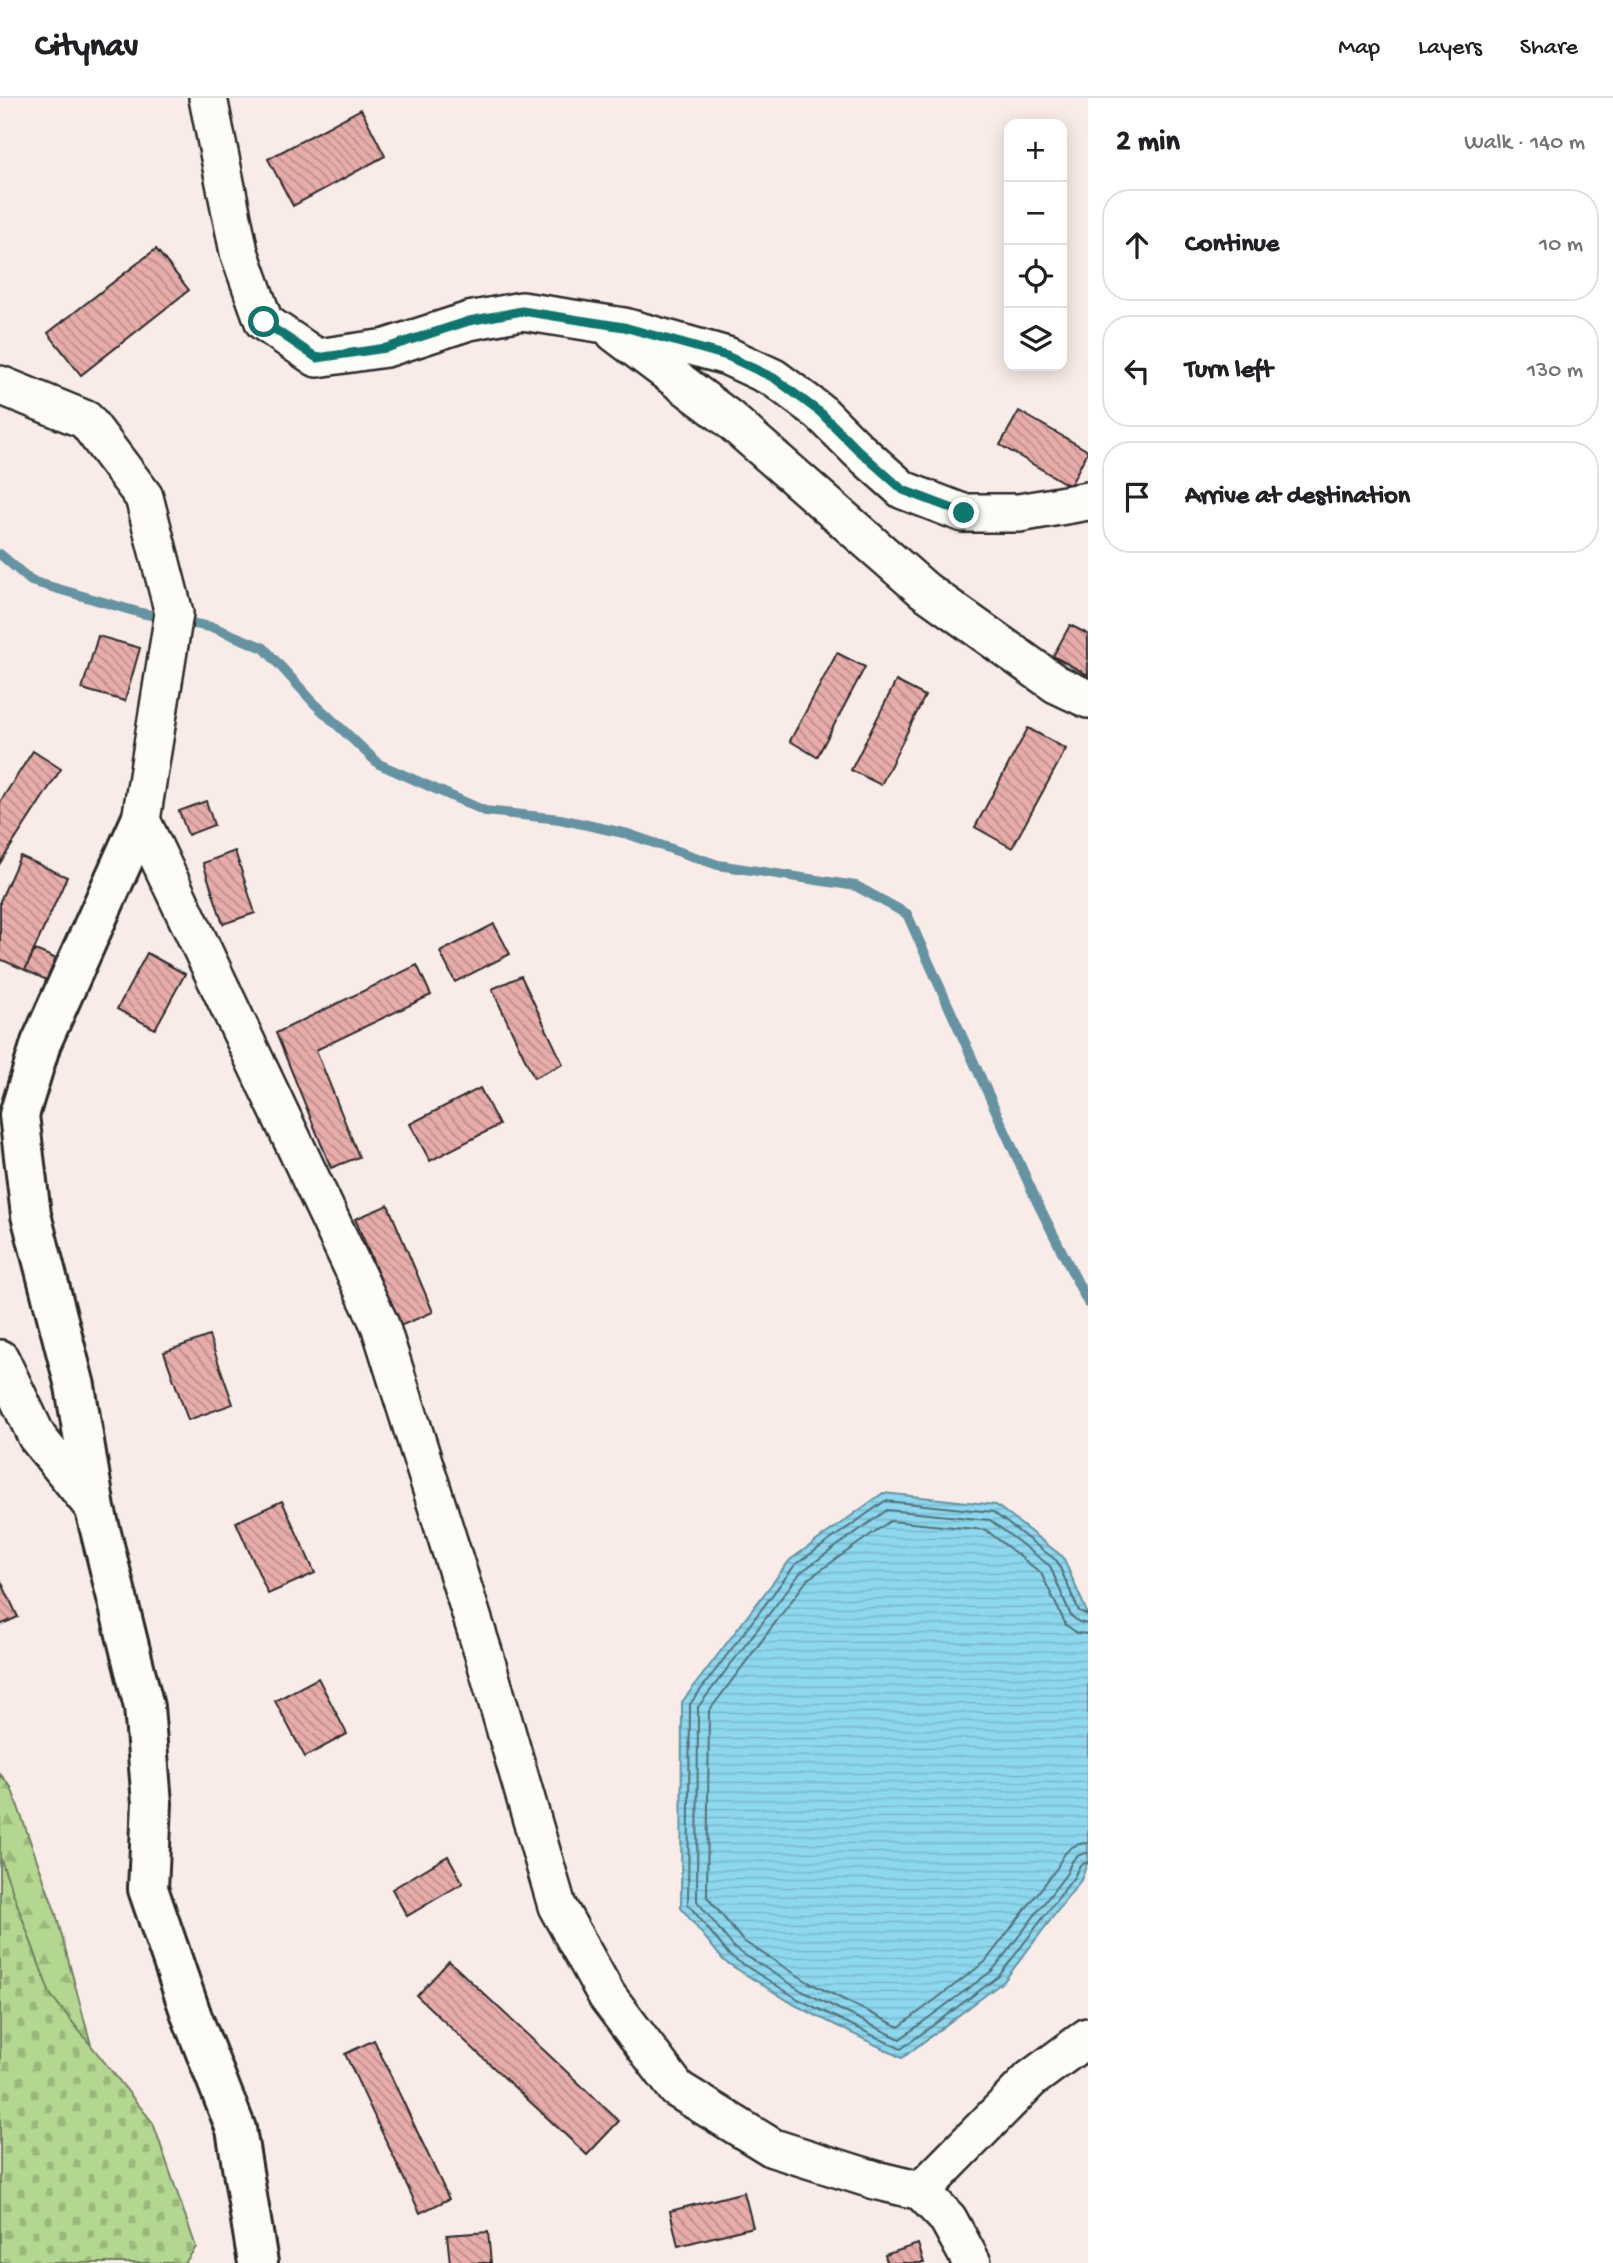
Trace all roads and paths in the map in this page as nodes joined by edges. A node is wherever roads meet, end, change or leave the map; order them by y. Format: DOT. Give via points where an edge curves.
graph roads {
  1 [pos="208,98"];
  2 [pos="603,324"];
  3 [pos="0,385"];
  4 [pos="1088,500"];
  5 [pos="1088,699"];
  6 [pos="141,820"];
  7 [pos="0,1359"];
  8 [pos="95,1509"];
  9 [pos="1088,2037"];
  10 [pos="921,2191"];
  11 [pos="258,2263"];
  12 [pos="972,2263"];
  1 -- 2 [label="street" via="239,252 264,322 317,358 386,348 469,321 522,311"];
  2 -- 4 [label="street" via="727,356 774,378 821,413 903,490 964,513 1019,513"];
  2 -- 5 [label="street" via="728,418 924,590 1056,684"];
  3 -- 6 [label="street" via="86,420 144,497 174,613"];
  6 -- 8 [label="street" via="41,1043 19,1115 32,1215 75,1386"];
  6 -- 10 [label="street" via="380,1325 557,1906 607,1996 677,2089 773,2148"];
  7 -- 8 [label="street" via="37,1437"];
  8 -- 11 [label="street" via="144,1707 152,1803 148,1889 236,2129"];
  9 -- 10 [label="street" via="1031,2079"];
  10 -- 12 [label="street" via="948,2219"];
}
